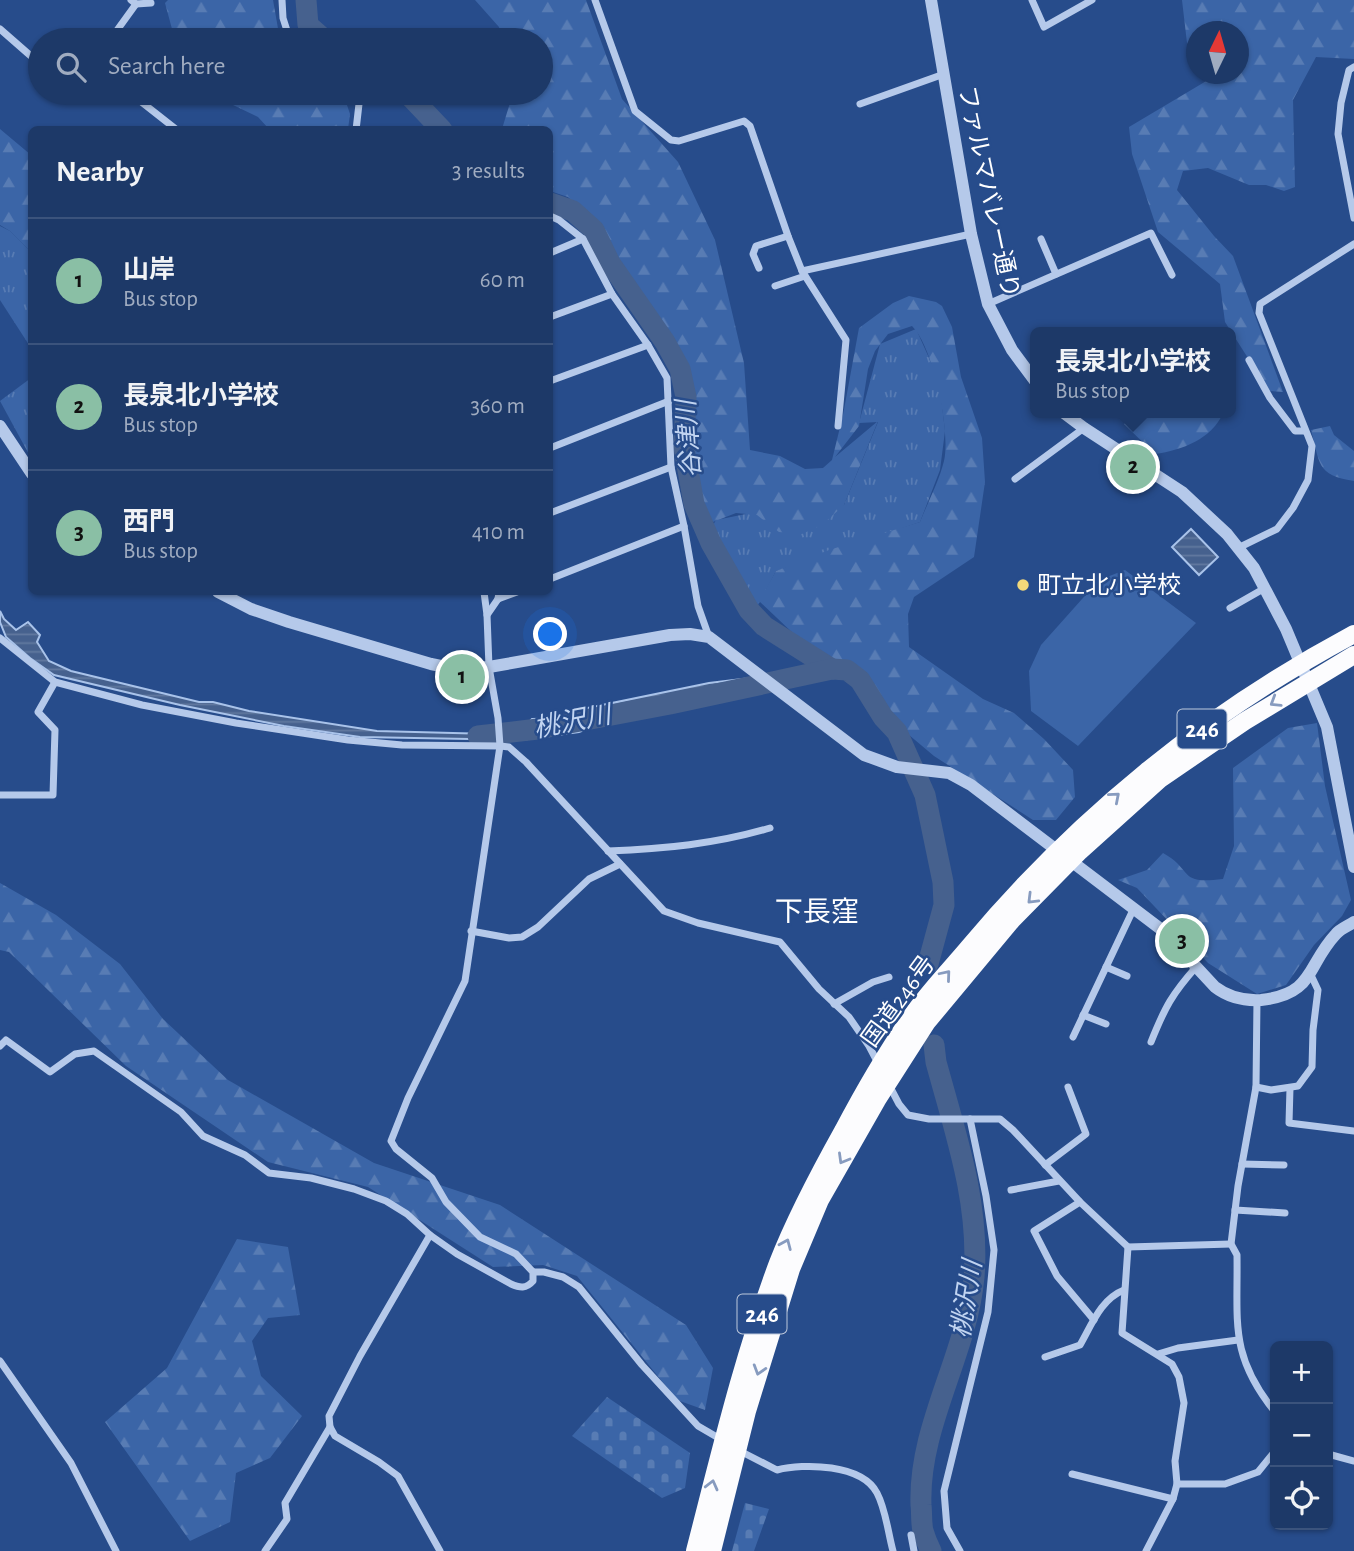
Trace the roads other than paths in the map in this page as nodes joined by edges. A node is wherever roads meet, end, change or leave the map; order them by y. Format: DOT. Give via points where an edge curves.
graph roads {
  1 [pos="282,0"];
  2 [pos="595,0"];
  3 [pos="931,0"];
  4 [pos="1032,0"];
  5 [pos="1092,0"];
  6 [pos="134,2"];
  7 [pos="151,3"];
  8 [pos="118,28"];
  9 [pos="286,28"];
  10 [pos="0,29"];
  11 [pos="28,54"];
  12 [pos="1354,66"];
  13 [pos="944,74"];
  14 [pos="860,104"];
  15 [pos="145,105"];
  16 [pos="359,105"];
  17 [pos="172,126"];
  18 [pos="356,126"];
  19 [pos="553,217"];
  20 [pos="1354,218"];
  21 [pos="971,234"];
  22 [pos="788,236"];
  23 [pos="583,239"];
  24 [pos="1041,239"];
  25 [pos="1354,244"];
  26 [pos="553,252"];
  27 [pos="759,268"];
  28 [pos="804,274"];
  29 [pos="1056,274"];
  30 [pos="1172,275"];
  31 [pos="775,286"];
  32 [pos="612,294"];
  33 [pos="988,304"];
  34 [pos="553,316"];
  35 [pos="648,345"];
  36 [pos="1249,360"];
  37 [pos="1030,374"];
  38 [pos="553,380"];
  39 [pos="668,401"];
  40 [pos="1071,418"];
  41 [pos="0,426"];
  42 [pos="838,426"];
  43 [pos="1084,428"];
  44 [pos="1305,431"];
  45 [pos="553,447"];
  46 [pos="671,467"];
  47 [pos="28,468"];
  48 [pos="1015,479"];
  49 [pos="553,512"];
  50 [pos="684,527"];
  51 [pos="1240,547"];
  52 [pos="553,578"];
  53 [pos="1266,588"];
  54 [pos="224,595"];
  55 [pos="484,595"];
  56 [pos="498,595"];
  57 [pos="1230,608"];
  58 [pos="487,615"];
  59 [pos="1354,634"];
  60 [pos="0,638"];
  61 [pos="709,638"];
  62 [pos="1354,654"];
  63 [pos="489,667"];
  64 [pos="55,682"];
  65 [pos="500,746"];
  66 [pos="0,795"];
  67 [pos="770,828"];
  68 [pos="1072,847"];
  69 [pos="608,851"];
  70 [pos="620,864"];
  71 [pos="1354,867"];
  72 [pos="1133,910"];
  73 [pos="1354,922"];
  74 [pos="471,931"];
  75 [pos="1197,966"];
  76 [pos="1106,967"];
  77 [pos="1310,973"];
  78 [pos="1127,976"];
  79 [pos="889,977"];
  80 [pos="1256,1000"];
  81 [pos="834,1003"];
  82 [pos="1083,1014"];
  83 [pos="1106,1024"];
  84 [pos="1073,1037"];
  85 [pos="1151,1042"];
  86 [pos="0,1046"];
  87 [pos="1068,1087"];
  88 [pos="1256,1087"];
  89 [pos="1290,1088"];
  90 [pos="871,1095"];
  91 [pos="967,1119"];
  92 [pos="1354,1131"];
  93 [pos="1242,1164"];
  94 [pos="1045,1165"];
  95 [pos="1284,1165"];
  96 [pos="1059,1181"];
  97 [pos="1011,1190"];
  98 [pos="1080,1202"];
  99 [pos="1235,1210"];
  100 [pos="1285,1213"];
  101 [pos="430,1235"];
  102 [pos="1231,1244"];
  103 [pos="1128,1247"];
  104 [pos="533,1272"];
  105 [pos="1124,1290"];
  106 [pos="1094,1320"];
  107 [pos="1238,1340"];
  108 [pos="1158,1354"];
  109 [pos="1045,1357"];
  110 [pos="0,1361"];
  111 [pos="1270,1405"];
  112 [pos="330,1427"];
  113 [pos="1333,1455"];
  114 [pos="1270,1457"];
  115 [pos="1354,1461"];
  116 [pos="1072,1475"];
  117 [pos="1177,1484"];
  118 [pos="1173,1499"];
  119 [pos="911,1535"];
  120 [pos="116,1551"];
  121 [pos="265,1551"];
  122 [pos="440,1551"];
  123 [pos="695,1551"];
  124 [pos="712,1551"];
  125 [pos="893,1551"];
  126 [pos="914,1551"];
  127 [pos="960,1551"];
  128 [pos="1146,1551"];
  1 -- 9 [label="street"];
  2 -- 22 [label="street" via="635,111 671,140 679,141 744,121 750,125"];
  3 -- 13 [label="street, ファルマバレー通り"];
  4 -- 5 [label="street" via="1044,27"];
  6 -- 7 [label="street"];
  6 -- 8 [label="street"];
  10 -- 11 [label="street"];
  12 -- 20 [label="street" via="1341,103 1338,134"];
  13 -- 14 [label="street"];
  13 -- 21 [label="street, ファルマバレー通り"];
  15 -- 17 [label="street"];
  16 -- 18 [label="street"];
  19 -- 23 [label="street"];
  21 -- 28 [label="street"];
  21 -- 33 [label="street, ファルマバレー通り"];
  22 -- 27 [label="street" via="756,246 753,254"];
  22 -- 28 [label="street"];
  23 -- 26 [label="street"];
  23 -- 32 [label="street"];
  24 -- 29 [label="street"];
  25 -- 44 [label="street" via="1260,304 1259,313"];
  28 -- 31 [label="street"];
  28 -- 42 [label="street" via="846,340"];
  29 -- 30 [label="street" via="1151,233"];
  29 -- 33 [label="street"];
  32 -- 34 [label="street"];
  32 -- 35 [label="street"];
  33 -- 37 [label="street, ファルマバレー通り"];
  35 -- 38 [label="street"];
  35 -- 39 [label="street" via="667,378"];
  36 -- 44 [label="street" via="1295,431"];
  39 -- 45 [label="street"];
  39 -- 46 [label="street"];
  40 -- 43 [label="street"];
  41 -- 47 [label="street"];
  43 -- 48 [label="street"];
  43 -- 51 [label="street" via="1182,492"];
  44 -- 51 [label="street" via="1311,446 1308,480 1293,508 1277,529"];
  46 -- 49 [label="street"];
  46 -- 50 [label="street"];
  50 -- 52 [label="street"];
  50 -- 61 [label="street" via="698,606"];
  51 -- 53 [label="street"];
  53 -- 57 [label="street"];
  53 -- 71 [label="street" via="1326,727"];
  54 -- 63 [label="street" via="251,609 431,664 456,669"];
  55 -- 58 [label="street"];
  56 -- 58 [label="street"];
  58 -- 63 [label="street"];
  68 -- 59 [label="highway, 国道246号 / 246, one-way" via="1151,766 1236,704"];
  60 -- 64 [label="street"];
  61 -- 63 [label="street" via="670,635"];
  61 -- 72 [label="street" via="864,755 897,767 949,773 971,785"];
  62 -- 68 [label="highway, 国道246号 / 246, one-way" via="1160,779"];
  63 -- 65 [label="street"];
  64 -- 65 [label="street" via="142,705 336,738 402,745"];
  64 -- 66 [label="street" via="38,712 55,730 53,795"];
  65 -- 69 [label="street" via="509,747 526,762"];
  65 -- 74 [label="street"];
  67 -- 69 [label="street" via="700,844"];
  68 -- 90 [label="highway, 国道246号 / 246" via="1005,904 910,1017"];
  69 -- 70 [label="street"];
  70 -- 74 [label="street" via="589,879 522,937"];
  70 -- 81 [label="street" via="664,911 780,942"];
  72 -- 75 [label="street" via="1172,939"];
  72 -- 76 [label="street"];
  73 -- 77 [label="street" via="1336,933"];
  74 -- 104 [label="street" via="465,981 391,1141 432,1178 446,1202 480,1237 516,1254"];
  75 -- 80 [label="street" via="1225,994"];
  75 -- 85 [label="street" via="1166,1005"];
  76 -- 78 [label="street"];
  76 -- 82 [label="street"];
  77 -- 80 [label="street" via="1292,993"];
  77 -- 89 [label="street" via="1318,990 1312,1067 1298,1086"];
  79 -- 81 [label="street"];
  80 -- 88 [label="street"];
  81 -- 91 [label="street" via="869,1046 908,1115"];
  82 -- 83 [label="street"];
  82 -- 84 [label="street"];
  86 -- 101 [label="street" via="6,1040 50,1072 75,1054 94,1051 181,1112 203,1136 245,1155 269,1173 354,1189 396,1208"];
  87 -- 94 [label="street" via="1086,1134"];
  88 -- 89 [label="street"];
  88 -- 93 [label="street"];
  89 -- 92 [label="street" via="1289,1124"];
  123 -- 90 [label="highway, 国道246号 / 246, one-way" via="730,1412 778,1264 807,1194"];
  90 -- 124 [label="highway, 国道246号 / 246, one-way" via="791,1269 747,1411"];
  91 -- 94 [label="street" via="1000,1119"];
  91 -- 127 [label="street" via="994,1250 988,1312 944,1491 947,1528"];
  93 -- 95 [label="street"];
  93 -- 99 [label="street"];
  94 -- 96 [label="street"];
  96 -- 97 [label="street"];
  96 -- 98 [label="street"];
  98 -- 103 [label="street"];
  98 -- 106 [label="street" via="1034,1231 1057,1276"];
  99 -- 100 [label="street"];
  99 -- 102 [label="street"];
  101 -- 104 [label="street" via="520,1288 533,1281"];
  101 -- 112 [label="street" via="329,1416"];
  102 -- 103 [label="street"];
  102 -- 107 [label="street" via="1237,1255"];
  103 -- 105 [label="street"];
  104 -- 125 [label="street" via="563,1277 579,1287 698,1426 777,1470 813,1465 855,1474 869,1483 877,1492"];
  105 -- 106 [label="street" via="1112,1294"];
  105 -- 108 [label="street" via="1122,1333"];
  106 -- 109 [label="street" via="1080,1345"];
  107 -- 108 [label="street"];
  107 -- 111 [label="street" via="1247,1370"];
  108 -- 117 [label="street" via="1172,1364 1179,1377 1184,1403 1175,1461"];
  110 -- 120 [label="street" via="71,1463"];
  112 -- 121 [label="street" via="285,1503 286,1519"];
  112 -- 122 [label="street" via="335,1436 398,1476"];
  113 -- 115 [label="street"];
  114 -- 117 [label="street" via="1258,1472 1225,1483"];
  116 -- 118 [label="street"];
  117 -- 118 [label="street"];
  118 -- 128 [label="street"];
  119 -- 126 [label="street"];
}
